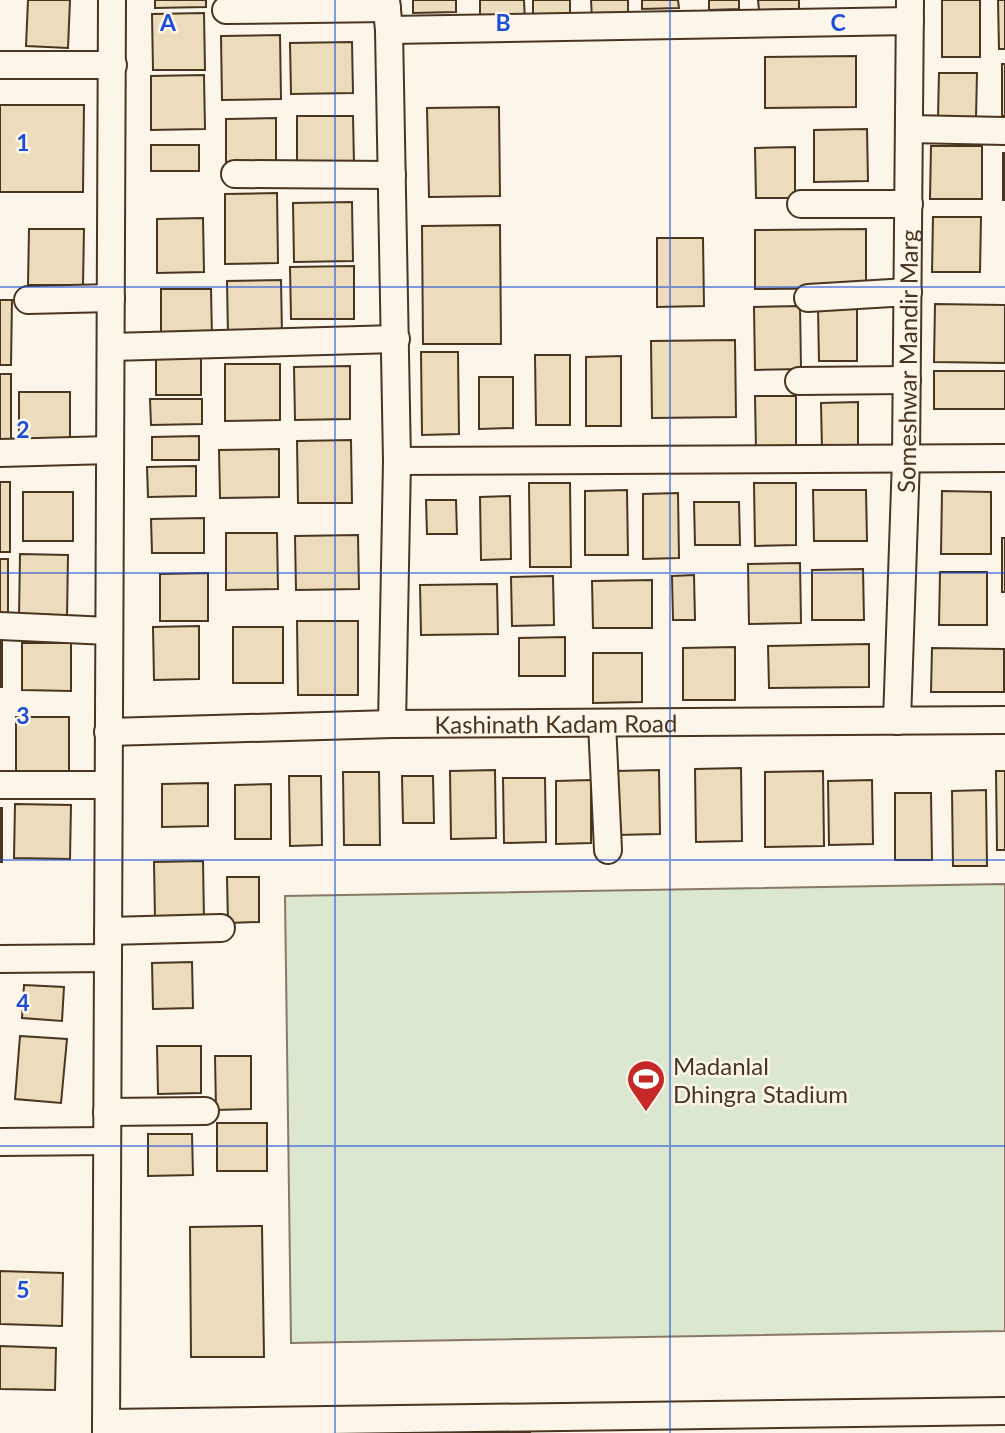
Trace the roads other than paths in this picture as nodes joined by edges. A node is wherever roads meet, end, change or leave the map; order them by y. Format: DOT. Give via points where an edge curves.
graph roads {
  1 [pos="112,0"];
  2 [pos="226,10"];
  3 [pos="910,10"];
  4 [pos="388,13"];
  5 [pos="0,65"];
  6 [pos="113,65"];
  7 [pos="909,129"];
  8 [pos="1005,131"];
  9 [pos="236,174"];
  10 [pos="392,176"];
  11 [pos="801,204"];
  12 [pos="909,204"];
  13 [pos="908,292"];
  14 [pos="111,298"];
  15 [pos="808,298"];
  16 [pos="28,300"];
  17 [pos="396,339"];
  18 [pos="111,347"];
  19 [pos="907,380"];
  20 [pos="799,381"];
  21 [pos="110,450"];
  22 [pos="0,453"];
  23 [pos="1005,458"];
  24 [pos="906,459"];
  25 [pos="397,461"];
  26 [pos="0,626"];
  27 [pos="109,631"];
  28 [pos="1005,720"];
  29 [pos="897,721"];
  30 [pos="602,723"];
  31 [pos="392,724"];
  32 [pos="108,732"];
  33 [pos="0,785"];
  34 [pos="108,785"];
  35 [pos="608,850"];
  36 [pos="220,929"];
  37 [pos="108,931"];
  38 [pos="108,958"];
  39 [pos="0,959"];
  40 [pos="205,1111"];
  41 [pos="107,1112"];
  42 [pos="107,1141"];
  43 [pos="0,1142"];
  44 [pos="1005,1411"];
  45 [pos="106,1428"];
  1 -- 6 [label="street"];
  2 -- 4 [label="street"];
  3 -- 4 [label="street"];
  3 -- 7 [label="street, Someshwar Mandir Marg"];
  4 -- 10 [label="street"];
  5 -- 6 [label="street"];
  6 -- 14 [label="street"];
  7 -- 8 [label="street"];
  7 -- 12 [label="street, Someshwar Mandir Marg"];
  9 -- 10 [label="street"];
  10 -- 17 [label="street"];
  11 -- 12 [label="street"];
  12 -- 13 [label="street, Someshwar Mandir Marg"];
  13 -- 15 [label="street"];
  13 -- 19 [label="street, Someshwar Mandir Marg"];
  14 -- 16 [label="street"];
  14 -- 18 [label="street"];
  17 -- 18 [label="street"];
  17 -- 25 [label="street"];
  18 -- 21 [label="street"];
  19 -- 20 [label="street"];
  19 -- 24 [label="street, Someshwar Mandir Marg"];
  21 -- 22 [label="street"];
  21 -- 27 [label="street"];
  23 -- 24 [label="street"];
  24 -- 25 [label="street"];
  24 -- 29 [label="street, Someshwar Mandir Marg"];
  25 -- 31 [label="street"];
  26 -- 27 [label="street"];
  27 -- 32 [label="street"];
  28 -- 29 [label="street, Kashinath Kadam Road"];
  29 -- 30 [label="street, Kashinath Kadam Road"];
  30 -- 31 [label="street, Kashinath Kadam Road"];
  30 -- 35 [label="street"];
  31 -- 32 [label="street, Kashinath Kadam Road"];
  32 -- 34 [label="street"];
  33 -- 34 [label="street"];
  34 -- 37 [label="street"];
  36 -- 37 [label="street"];
  37 -- 38 [label="street"];
  38 -- 39 [label="street"];
  38 -- 41 [label="street"];
  40 -- 41 [label="street"];
  41 -- 42 [label="street"];
  42 -- 43 [label="street"];
  42 -- 45 [label="street"];
  44 -- 45 [label="street"];
}
